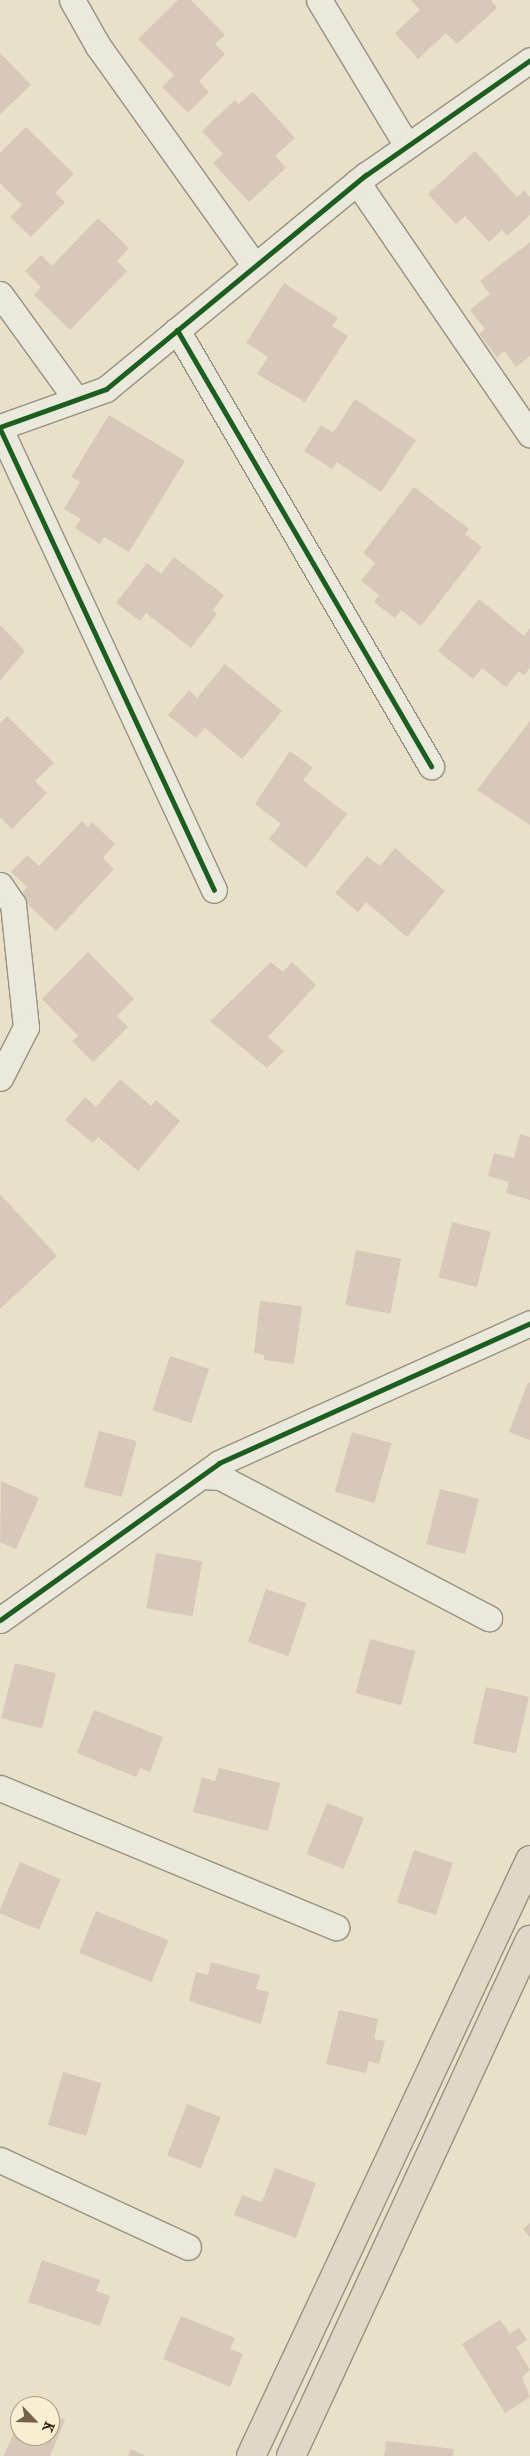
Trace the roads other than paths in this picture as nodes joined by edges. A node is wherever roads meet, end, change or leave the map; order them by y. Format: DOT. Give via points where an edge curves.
graph roads {
  1 [pos="72,0"];
  2 [pos="319,0"];
  3 [pos="529,62"];
  4 [pos="407,146"];
  5 [pos="357,182"];
  6 [pos="255,266"];
  7 [pos="0,294"];
  8 [pos="177,330"];
  9 [pos="76,400"];
  10 [pos="0,428"];
  11 [pos="530,435"];
  12 [pos="431,766"];
  13 [pos="0,885"];
  14 [pos="214,890"];
  15 [pos="0,1078"];
  16 [pos="530,1323"];
  17 [pos="202,1476"];
  18 [pos="489,1618"];
  19 [pos="0,1620"];
  20 [pos="0,1788"];
  21 [pos="530,1860"];
  22 [pos="336,1927"];
  23 [pos="530,1940"];
  24 [pos="0,2160"];
  25 [pos="188,2247"];
  26 [pos="251,2456"];
  27 [pos="291,2456"];
  1 -- 6 [label="street" via="98,46"];
  2 -- 4 [label="street"];
  3 -- 4 [label="street"];
  4 -- 5 [label="street"];
  5 -- 6 [label="street"];
  5 -- 11 [label="street"];
  6 -- 8 [label="street"];
  7 -- 9 [label="street"];
  8 -- 9 [label="street" via="106,389"];
  8 -- 12 [label="street"];
  9 -- 10 [label="street"];
  10 -- 14 [label="street"];
  13 -- 15 [label="street" via="13,904 26,1027"];
  16 -- 17 [label="street" via="219,1463"];
  17 -- 18 [label="street" via="220,1477"];
  17 -- 19 [label="street"];
  20 -- 22 [label="street"];
  21 -- 26 [label="main road"];
  23 -- 27 [label="main road"];
  24 -- 25 [label="street"];
}
